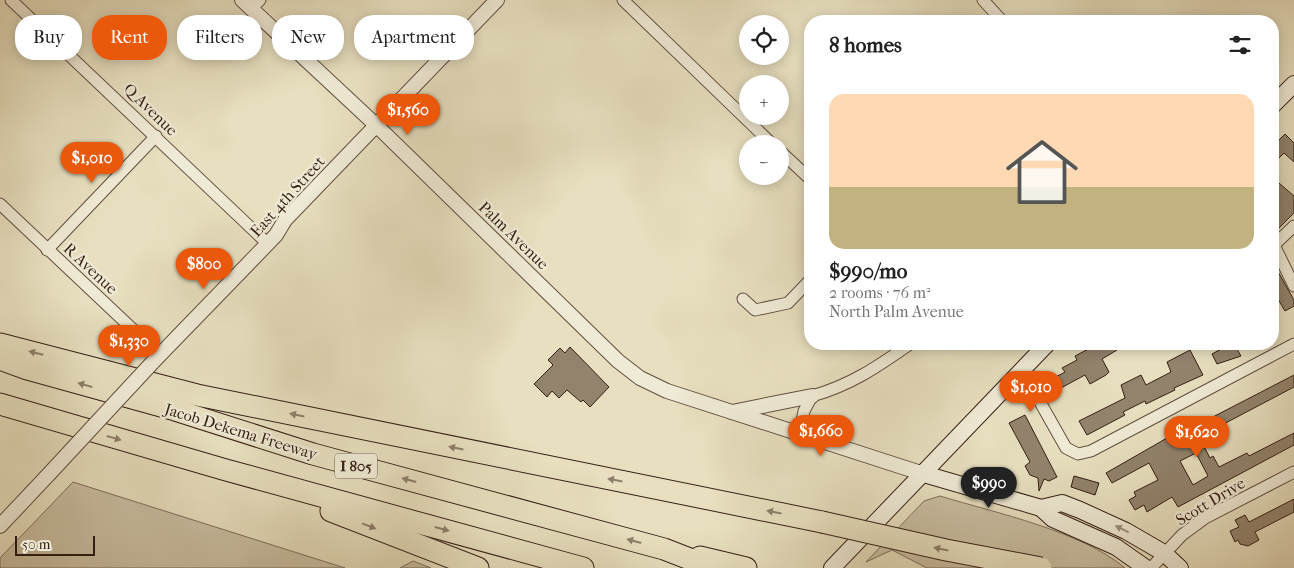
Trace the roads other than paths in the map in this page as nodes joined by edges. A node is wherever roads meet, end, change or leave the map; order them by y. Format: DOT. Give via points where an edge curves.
graph roads {
  1 [pos="11,0"];
  2 [pos="497,0"];
  3 [pos="623,0"];
  4 [pos="983,0"];
  5 [pos="251,3"];
  6 [pos="997,15"];
  7 [pos="1294,84"];
  8 [pos="1279,99"];
  9 [pos="377,126"];
  10 [pos="763,135"];
  11 [pos="156,136"];
  12 [pos="789,159"];
  13 [pos="804,173"];
  14 [pos="0,204"];
  15 [pos="1294,226"];
  16 [pos="1279,240"];
  17 [pos="268,244"];
  18 [pos="47,250"];
  19 [pos="1279,257"];
  20 [pos="804,286"];
  21 [pos="1294,286"];
  22 [pos="743,299"];
  23 [pos="0,344"];
  24 [pos="1294,344"];
  25 [pos="901,350"];
  26 [pos="1041,350"];
  27 [pos="0,359"];
  28 [pos="156,359"];
  29 [pos="1022,370"];
  30 [pos="812,396"];
  31 [pos="0,404"];
  32 [pos="732,412"];
  33 [pos="800,435"];
  34 [pos="226,470"];
  35 [pos="1294,472"];
  36 [pos="924,474"];
  37 [pos="1040,508"];
  38 [pos="0,526"];
  39 [pos="664,549"];
  40 [pos="1164,553"];
  41 [pos="478,568"];
  42 [pos="583,568"];
  43 [pos="713,568"];
  44 [pos="746,568"];
  45 [pos="832,568"];
  46 [pos="1041,568"];
  47 [pos="1146,568"];
  48 [pos="1150,568"];
  49 [pos="1180,568"];
  1 -- 11 [label="street, Q Avenue"];
  2 -- 9 [label="street, East 4th Street"];
  3 -- 10 [label="street"];
  4 -- 6 [label="street"];
  5 -- 9 [label="street, Palm Avenue"];
  7 -- 8 [label="main road"];
  9 -- 17 [label="street, East 4th Street" via="285,220"];
  9 -- 32 [label="street, Palm Avenue" via="618,361 640,378"];
  11 -- 17 [label="street, Q Avenue"];
  11 -- 18 [label="street"];
  12 -- 13 [label="street"];
  14 -- 18 [label="street, R Avenue"];
  15 -- 16 [label="street"];
  17 -- 28 [label="street, East 4th Street"];
  18 -- 28 [label="street, R Avenue"];
  19 -- 21 [label="street"];
  20 -- 22 [label="street" via="788,302 755,310"];
  46 -- 23 [label="highway, one-way, bridge" via="197,395"];
  24 -- 29 [label="street" via="1091,451 1078,454 1066,448"];
  25 -- 30 [label="street" via="840,388"];
  26 -- 29 [label="main road"];
  39 -- 27 [label="highway, Jacob Dekema Freeway / I 805, one-way" via="313,454"];
  28 -- 38 [label="street, East 4th Street, bridge"];
  29 -- 36 [label="main road"];
  30 -- 32 [label="street"];
  30 -- 33 [label="street" via="804,411"];
  31 -- 34 [label="highway, I 805, one-way"];
  32 -- 33 [label="street, Palm Avenue"];
  33 -- 36 [label="street, Palm Avenue"];
  34 -- 41 [label="highway, one-way"];
  34 -- 42 [label="highway, I 805, one-way"];
  35 -- 40 [label="street, Scott Drive" via="1205,518"];
  36 -- 37 [label="main road"];
  36 -- 45 [label="main road"];
  40 -- 37 [label="main road, one-way" via="1126,531 1062,503"];
  37 -- 47 [label="main road" via="1053,519 1116,547"];
  39 -- 43 [label="highway, Jacob Dekema Freeway / I 805"];
  39 -- 44 [label="highway"];
  40 -- 48 [label="street, Scott Drive"];
  40 -- 49 [label="main road"];
}
